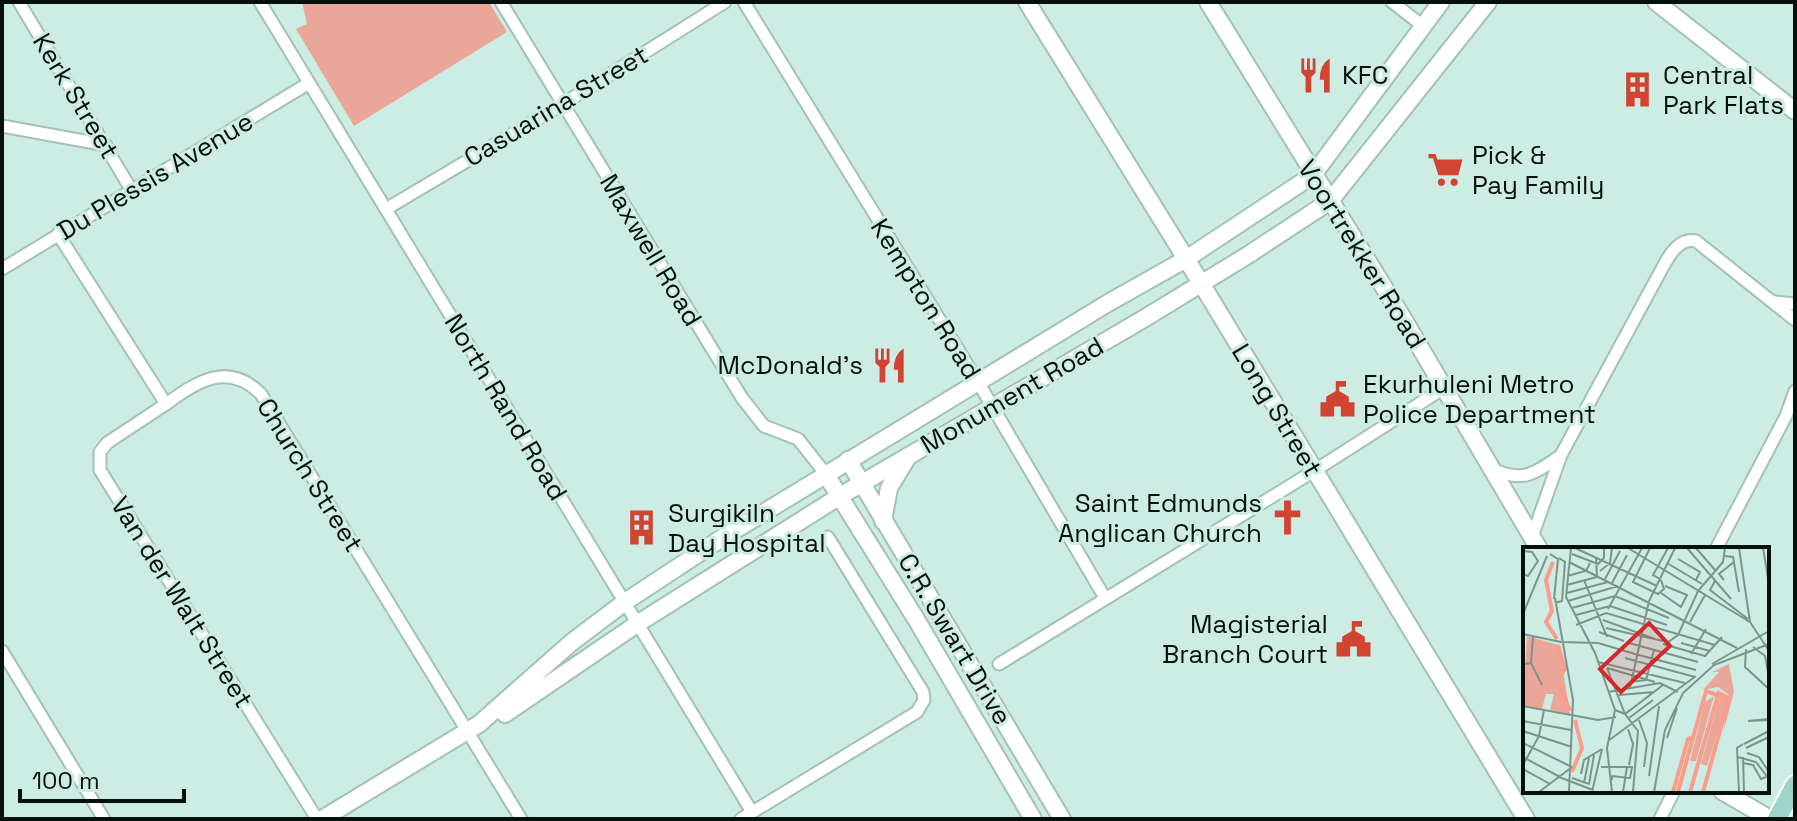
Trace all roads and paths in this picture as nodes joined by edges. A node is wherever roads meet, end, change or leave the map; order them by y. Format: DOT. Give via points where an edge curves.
graph roads {
  1 [pos="19,2"];
  2 [pos="260,2"];
  3 [pos="501,2"];
  4 [pos="725,2"];
  5 [pos="744,2"];
  6 [pos="1027,2"];
  7 [pos="1208,2"];
  8 [pos="1392,2"];
  9 [pos="1441,2"];
  10 [pos="1488,2"];
  11 [pos="1656,2"];
  12 [pos="1423,26"];
  13 [pos="309,83"];
  14 [pos="563,104"];
  15 [pos="1795,111"];
  16 [pos="2,126"];
  17 [pos="106,145"];
  18 [pos="1313,175"];
  19 [pos="132,191"];
  20 [pos="1330,201"];
  21 [pos="386,209"];
  22 [pos="58,234"];
  23 [pos="1186,259"];
  24 [pos="2,269"];
  25 [pos="1201,283"];
  26 [pos="1774,302"];
  27 [pos="1795,304"];
  28 [pos="1795,320"];
  29 [pos="978,382"];
  30 [pos="1444,388"];
  31 [pos="1795,391"];
  32 [pos="166,404"];
  33 [pos="992,407"];
  34 [pos="910,455"];
  35 [pos="1561,455"];
  36 [pos="848,460"];
  37 [pos="1491,469"];
  38 [pos="1314,471"];
  39 [pos="825,473"];
  40 [pos="860,484"];
  41 [pos="840,496"];
  42 [pos="883,521"];
  43 [pos="828,537"];
  44 [pos="1536,543"];
  45 [pos="1717,547"];
  46 [pos="1105,598"];
  47 [pos="625,602"];
  48 [pos="637,624"];
  49 [pos="2,651"];
  50 [pos="999,664"];
  51 [pos="473,728"];
  52 [pos="1795,785"];
  53 [pos="1673,793"];
  54 [pos="1725,793"];
  55 [pos="1061,815"];
  56 [pos="746,816"];
  57 [pos="104,819"];
  58 [pos="320,819"];
  59 [pos="521,819"];
  60 [pos="1033,819"];
  61 [pos="1526,819"];
  62 [pos="1660,819"];
  63 [pos="1770,819"];
  64 [pos="1777,819"];
  1 -- 17 [label="street, Kerk Street"];
  2 -- 13 [label="street, North Rand Road"];
  3 -- 14 [label="street, Maxwell Road"];
  4 -- 14 [label="street, Casuarina Street"];
  5 -- 29 [label="street, Kempton Road"];
  6 -- 23 [label="main road, Long Street"];
  7 -- 18 [label="main road, Voortrekker Road"];
  8 -- 12 [label="street"];
  9 -- 12 [label="main road, Monument Road"];
  10 -- 20 [label="main road, Monument Road"];
  11 -- 15 [label="main road"];
  12 -- 18 [label="main road, Monument Road"];
  13 -- 19 [label="street, Du Plessis Avenue"];
  13 -- 21 [label="street, North Rand Road"];
  14 -- 21 [label="street, Casuarina Street"];
  14 -- 39 [label="street, Maxwell Road" via="742,398 764,426 798,439"];
  16 -- 17 [label="street"];
  17 -- 19 [label="street, Kerk Street"];
  18 -- 20 [label="main road, Voortrekker Road"];
  18 -- 23 [label="main road, Monument Road"];
  19 -- 22 [label="street, Du Plessis Avenue"];
  20 -- 25 [label="main road, Monument Road"];
  20 -- 30 [label="main road, Voortrekker Road"];
  21 -- 47 [label="street, North Rand Road"];
  22 -- 24 [label="street, Du Plessis Avenue"];
  22 -- 32 [label="street"];
  23 -- 25 [label="main road, Long Street"];
  23 -- 29 [label="main road, Monument Road"];
  25 -- 33 [label="main road, Monument Road"];
  25 -- 38 [label="main road, Long Street"];
  26 -- 27 [label="street"];
  26 -- 28 [label="street"];
  26 -- 35 [label="street" via="1696,241 1683,242 1670,255"];
  29 -- 33 [label="street, Kempton Road"];
  29 -- 36 [label="main road, Monument Road"];
  30 -- 37 [label="main road, Voortrekker Road"];
  30 -- 38 [label="street"];
  31 -- 45 [label="street"];
  32 -- 51 [label="street, Church Street" via="214,377 243,379 261,394"];
  32 -- 58 [label="street, Van der Walt Street" via="107,443 100,452 100,470"];
  33 -- 34 [label="main road, Monument Road"];
  33 -- 46 [label="street, Kempton Road"];
  34 -- 40 [label="main road, Monument Road"];
  34 -- 42 [label="main road" via="889,488"];
  35 -- 37 [label="street" via="1521,476"];
  35 -- 44 [label="street"];
  36 -- 39 [label="main road, Monument Road"];
  36 -- 40 [label="main road, C.R. Swart Drive"];
  37 -- 44 [label="main road, Voortrekker Road"];
  38 -- 46 [label="street"];
  38 -- 61 [label="main road, Long Street"];
  39 -- 41 [label="main road, C.R. Swart Drive"];
  39 -- 47 [label="main road, Monument Road"];
  40 -- 41 [label="main road, Monument Road"];
  40 -- 42 [label="main road, C.R. Swart Drive"];
  41 -- 48 [label="main road, Monument Road"];
  41 -- 60 [label="main road, C.R. Swart Drive"];
  42 -- 55 [label="main road, C.R. Swart Drive"];
  43 -- 56 [label="street" via="924,700 917,712"];
  46 -- 50 [label="street"];
  47 -- 48 [label="street, North Rand Road"];
  47 -- 51 [label="main road, Monument Road"];
  48 -- 51 [label="main road, Monument Road" via="501,717"];
  48 -- 56 [label="street, North Rand Road"];
  49 -- 57 [label="street"];
  51 -- 58 [label="main road, Monument Road"];
  51 -- 59 [label="street, Church Street"];
  52 -- 64 [label="main road"];
  53 -- 62 [label="street"];
  54 -- 63 [label="main road"];
}
